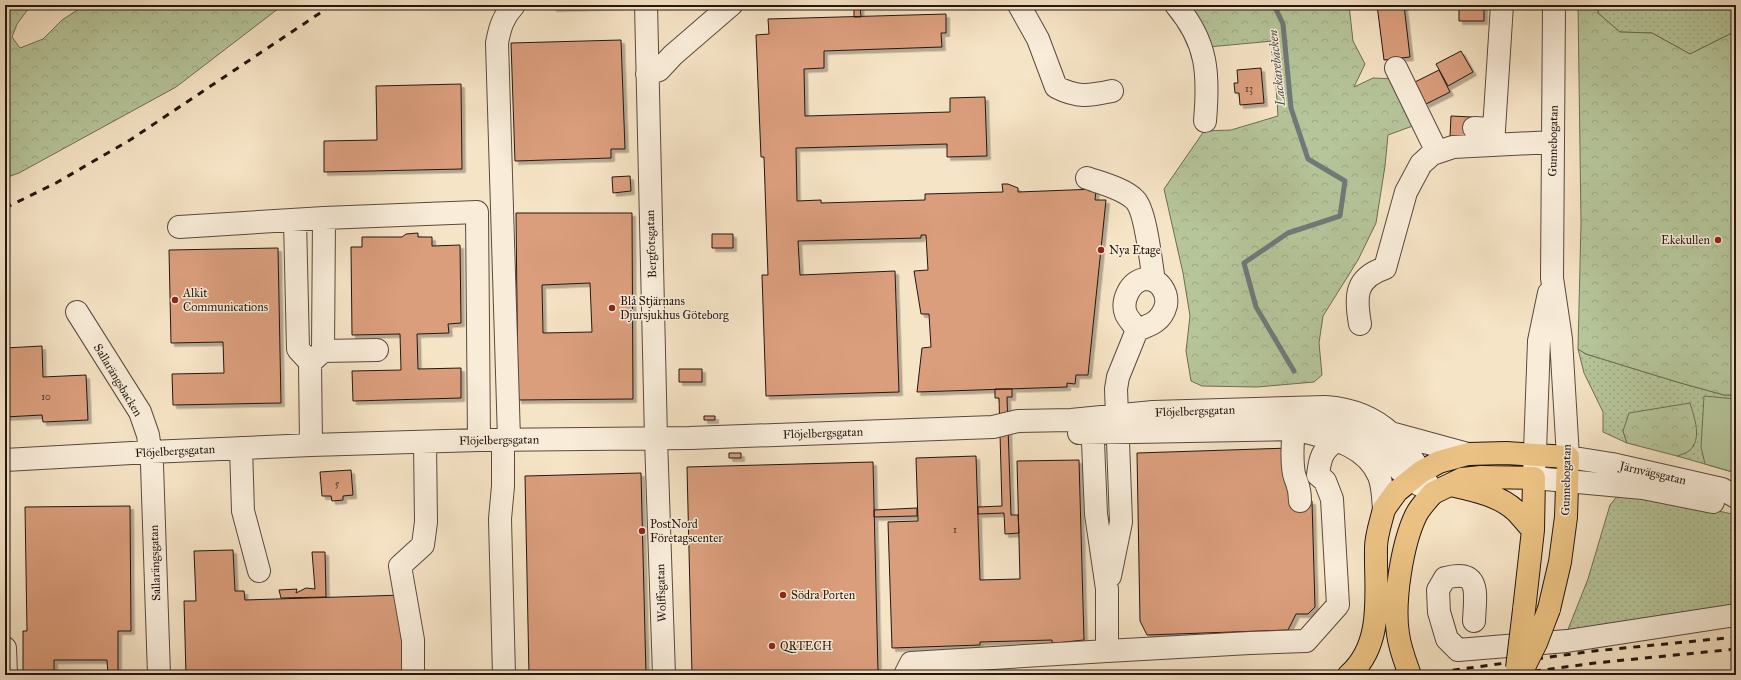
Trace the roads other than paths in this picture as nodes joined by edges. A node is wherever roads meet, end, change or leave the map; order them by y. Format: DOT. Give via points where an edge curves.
graph roads {
  1 [pos="514,5"];
  2 [pos="646,5"];
  3 [pos="731,5"];
  4 [pos="1019,5"];
  5 [pos="1176,5"];
  6 [pos="1502,5"];
  7 [pos="1554,5"];
  8 [pos="1396,68"];
  9 [pos="647,74"];
  10 [pos="1112,91"];
  11 [pos="1205,121"];
  12 [pos="1487,134"];
  13 [pos="1553,142"];
  14 [pos="1438,152"];
  15 [pos="1087,178"];
  16 [pos="324,218"];
  17 [pos="295,220"];
  18 [pos="179,227"];
  19 [pos="1552,278"];
  20 [pos="1154,281"];
  21 [pos="76,312"];
  22 [pos="1360,324"];
  23 [pos="1137,330"];
  24 [pos="377,350"];
  25 [pos="317,356"];
  26 [pos="1297,407"];
  27 [pos="1117,424"];
  28 [pos="1092,425"];
  29 [pos="1293,429"];
  30 [pos="1391,433"];
  31 [pos="656,438"];
  32 [pos="479,440"];
  33 [pos="506,440"];
  34 [pos="1337,440"];
  35 [pos="425,442"];
  36 [pos="311,445"];
  37 [pos="240,448"];
  38 [pos="150,452"];
  39 [pos="1468,454"];
  40 [pos="1535,455"];
  41 [pos="1568,457"];
  42 [pos="5,460"];
  43 [pos="1318,475"];
  44 [pos="1416,476"];
  45 [pos="1534,478"];
  46 [pos="1568,480"];
  47 [pos="1440,489"];
  48 [pos="1736,497"];
  49 [pos="1736,502"];
  50 [pos="1384,509"];
  51 [pos="1533,530"];
  52 [pos="1108,540"];
  53 [pos="258,571"];
  54 [pos="1736,615"];
  55 [pos="1474,621"];
  56 [pos="5,648"];
  57 [pos="1107,651"];
  58 [pos="6,675"];
  59 [pos="159,675"];
  60 [pos="413,675"];
  61 [pos="504,675"];
  62 [pos="664,675"];
  63 [pos="905,675"];
  64 [pos="1349,675"];
  65 [pos="1410,675"];
  66 [pos="1516,675"];
  67 [pos="1520,675"];
  1 -- 33 [label="street" via="500,25 497,43"];
  2 -- 9 [label="street, Bergfotsgatan"];
  3 -- 9 [label="street" via="659,70"];
  4 -- 10 [label="street" via="1038,39 1056,87 1071,94 1092,95"];
  5 -- 11 [label="street" via="1198,40 1206,66"];
  6 -- 12 [label="street"];
  7 -- 13 [label="street, Gunnebogatan"];
  8 -- 14 [label="street"];
  9 -- 31 [label="street, Bergfotsgatan"];
  12 -- 13 [label="street"];
  12 -- 14 [label="street"];
  13 -- 19 [label="street, Gunnebogatan"];
  14 -- 22 [label="street" via="1421,164 1406,192 1385,268 1372,273 1362,283 1356,304"];
  15 -- 20 [label="street" via="1127,194 1140,207"];
  16 -- 17 [label="street"];
  16 -- 25 [label="street"];
  16 -- 32 [label="street" via="477,212"];
  17 -- 18 [label="street"];
  17 -- 25 [label="street" via="298,349"];
  19 -- 40 [label="street, Gunnebogatan" via="1539,341"];
  19 -- 41 [label="street, Gunnebogatan" via="1560,339"];
  20 -- 23 [label="street" via="1163,287 1166,296 1163,313 1158,320"];
  20 -- 23 [label="street" via="1146,279 1137,282 1125,298 1124,307"];
  21 -- 38 [label="street, Sallarängsbacken" via="140,412 148,435"];
  23 -- 27 [label="street" via="1118,378"];
  24 -- 25 [label="street"];
  25 -- 36 [label="street"];
  26 -- 27 [label="street, Flöjelbergsgatan" via="1153,412"];
  26 -- 29 [label="street"];
  26 -- 30 [label="street, Flöjelbergsgatan" via="1338,408 1357,412 1373,419"];
  27 -- 28 [label="street, Flöjelbergsgatan"];
  27 -- 29 [label="street, Flöjelbergsgatan"];
  27 -- 52 [label="street" via="1121,522"];
  28 -- 31 [label="street, Flöjelbergsgatan" via="1036,434 993,427"];
  28 -- 52 [label="street" via="1096,514"];
  29 -- 34 [label="street, Flöjelbergsgatan"];
  29 -- 43 [label="street" via="1294,473 1300,495 1306,480"];
  29 -- 44 [label="street, Flöjelbergsgatan" via="1314,423 1349,424 1367,435 1399,469"];
  30 -- 39 [label="street, Flöjelbergsgatan"];
  30 -- 44 [label="street, Flöjelbergsgatan" via="1408,451"];
  31 -- 33 [label="street, Flöjelbergsgatan"];
  31 -- 62 [label="street, Wolffsgatan"];
  32 -- 33 [label="street, Flöjelbergsgatan"];
  32 -- 35 [label="street, Flöjelbergsgatan"];
  33 -- 61 [label="street" via="500,519"];
  34 -- 43 [label="street" via="1323,452"];
  34 -- 50 [label="street, Flöjelbergsgatan" via="1350,446 1371,464 1378,475"];
  35 -- 36 [label="street, Flöjelbergsgatan"];
  35 -- 60 [label="street" via="426,522 423,545 400,566 413,640"];
  36 -- 37 [label="street, Flöjelbergsgatan"];
  37 -- 38 [label="street, Flöjelbergsgatan"];
  37 -- 53 [label="street" via="243,511"];
  38 -- 42 [label="street, Flöjelbergsgatan"];
  38 -- 59 [label="street, Sallarängsgatan"];
  39 -- 40 [label="main road, Flöjelbergsgatan"];
  39 -- 44 [label="main road, Flöjelbergsgatan" via="1439,462"];
  40 -- 41 [label="main road, Flöjelbergsgatan"];
  40 -- 45 [label="street, Gunnebogatan"];
  41 -- 46 [label="main road, Gunnebogatan"];
  41 -- 48 [label="street, Järnvägsgatan" via="1612,464 1722,489"];
  43 -- 57 [label="street" via="1325,481 1332,499 1338,605 1306,641 1250,637"];
  44 -- 47 [label="street, Flöjelbergsgatan"];
  44 -- 50 [label="main road, Flöjelbergsgatan" via="1397,491"];
  45 -- 46 [label="street"];
  45 -- 47 [label="main road" via="1462,479"];
  45 -- 51 [label="main road, Gunnebogatan"];
  46 -- 49 [label="street, Järnvägsgatan" via="1643,488 1720,503"];
  46 -- 67 [label="main road, Gunnebogatan, bridge" via="1560,562 1549,609"];
  47 -- 51 [label="main road, Flöjelbergsgatan" via="1473,490 1501,501 1516,511"];
  47 -- 65 [label="main road" via="1417,513 1409,533 1398,592 1398,632 1402,656"];
  50 -- 64 [label="main road" via="1376,546 1374,632 1367,653"];
  51 -- 66 [label="main road, Gunnebogatan, bridge"];
  52 -- 57 [label="street"];
  54 -- 55 [label="street" via="1567,641 1458,650 1447,638 1439,612 1438,590 1445,578 1458,574 1468,578 1475,587"];
  56 -- 58 [label="street"];
  57 -- 63 [label="street" via="911,663"];
}
